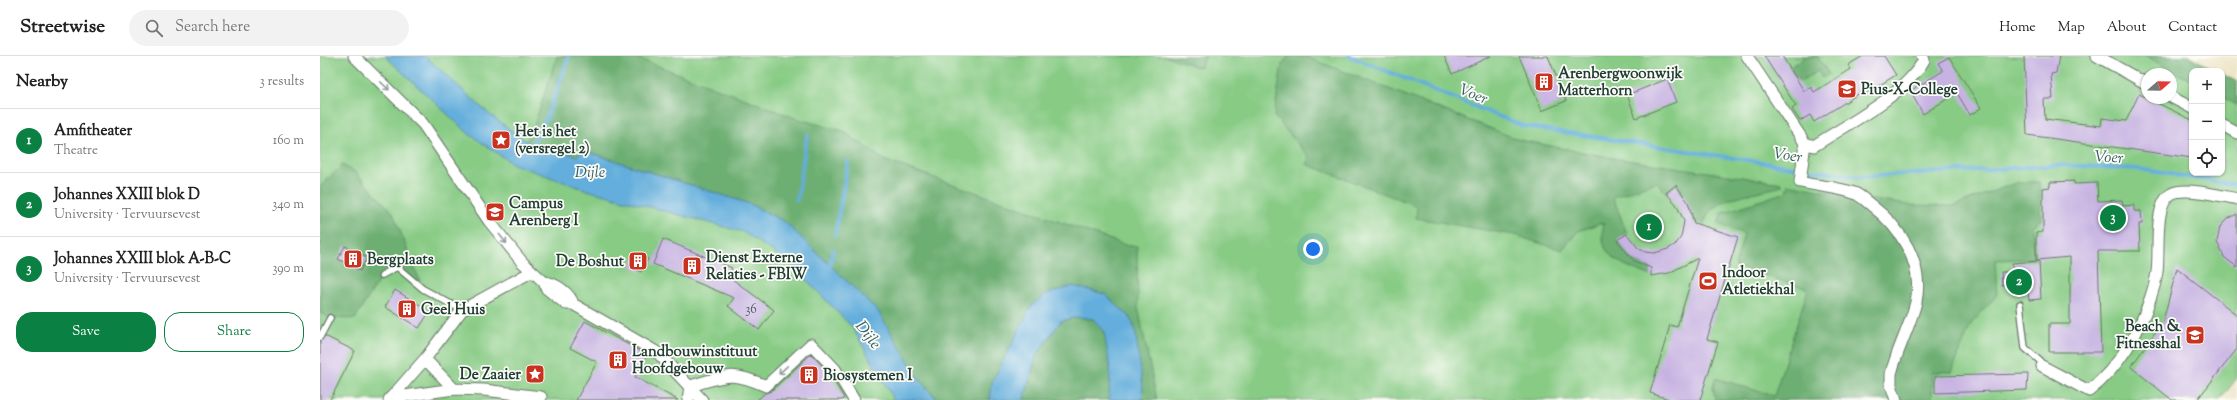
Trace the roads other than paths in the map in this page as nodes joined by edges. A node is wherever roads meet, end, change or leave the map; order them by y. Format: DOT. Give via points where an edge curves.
graph roads {
  1 [pos="354,56"];
  2 [pos="1747,56"];
  3 [pos="1922,56"];
  4 [pos="2097,56"];
  5 [pos="2141,81"];
  6 [pos="2177,100"];
  7 [pos="2189,106"];
  8 [pos="2225,127"];
  9 [pos="2237,133"];
  10 [pos="1805,143"];
  11 [pos="2237,199"];
  12 [pos="531,272"];
  13 [pos="382,275"];
  14 [pos="2020,304"];
  15 [pos="462,310"];
  16 [pos="330,318"];
  17 [pos="320,337"];
  18 [pos="425,359"];
  19 [pos="2042,366"];
  20 [pos="690,386"];
  21 [pos="454,389"];
  22 [pos="390,399"];
  23 [pos="540,399"];
  24 [pos="688,400"];
  25 [pos="702,400"];
  26 [pos="854,400"];
  27 [pos="1896,400"];
  1 -- 12 [label="street, one-way" via="423,124 488,221"];
  2 -- 10 [label="street"];
  3 -- 10 [label="street" via="1924,60 1918,71 1905,86 1814,146"];
  4 -- 5 [label="street"];
  6 -- 7 [label="street"];
  8 -- 9 [label="street"];
  10 -- 27 [label="street" via="1800,182 1855,193 1882,213 1904,241 1912,256 1918,286 1914,308 1891,374 1891,385"];
  11 -- 19 [label="street" via="2182,190 2166,198 2161,209 2157,273 2151,296 2135,336 2097,385 2089,391"];
  12 -- 15 [label="street"];
  12 -- 20 [label="street" via="544,282 557,286 571,297 573,304 658,353"];
  13 -- 15 [label="lane" via="397,267 424,289"];
  14 -- 19 [label="lane" via="2025,348"];
  15 -- 18 [label="street"];
  16 -- 17 [label="lane"];
  18 -- 21 [label="street"];
  18 -- 22 [label="street"];
  20 -- 24 [label="street"];
  20 -- 25 [label="street"];
  26 -- 20 [label="street, one-way" via="835,369 811,344 766,386 745,377 728,375"];
  21 -- 22 [label="street"];
  21 -- 23 [label="street" via="484,390"];
}
